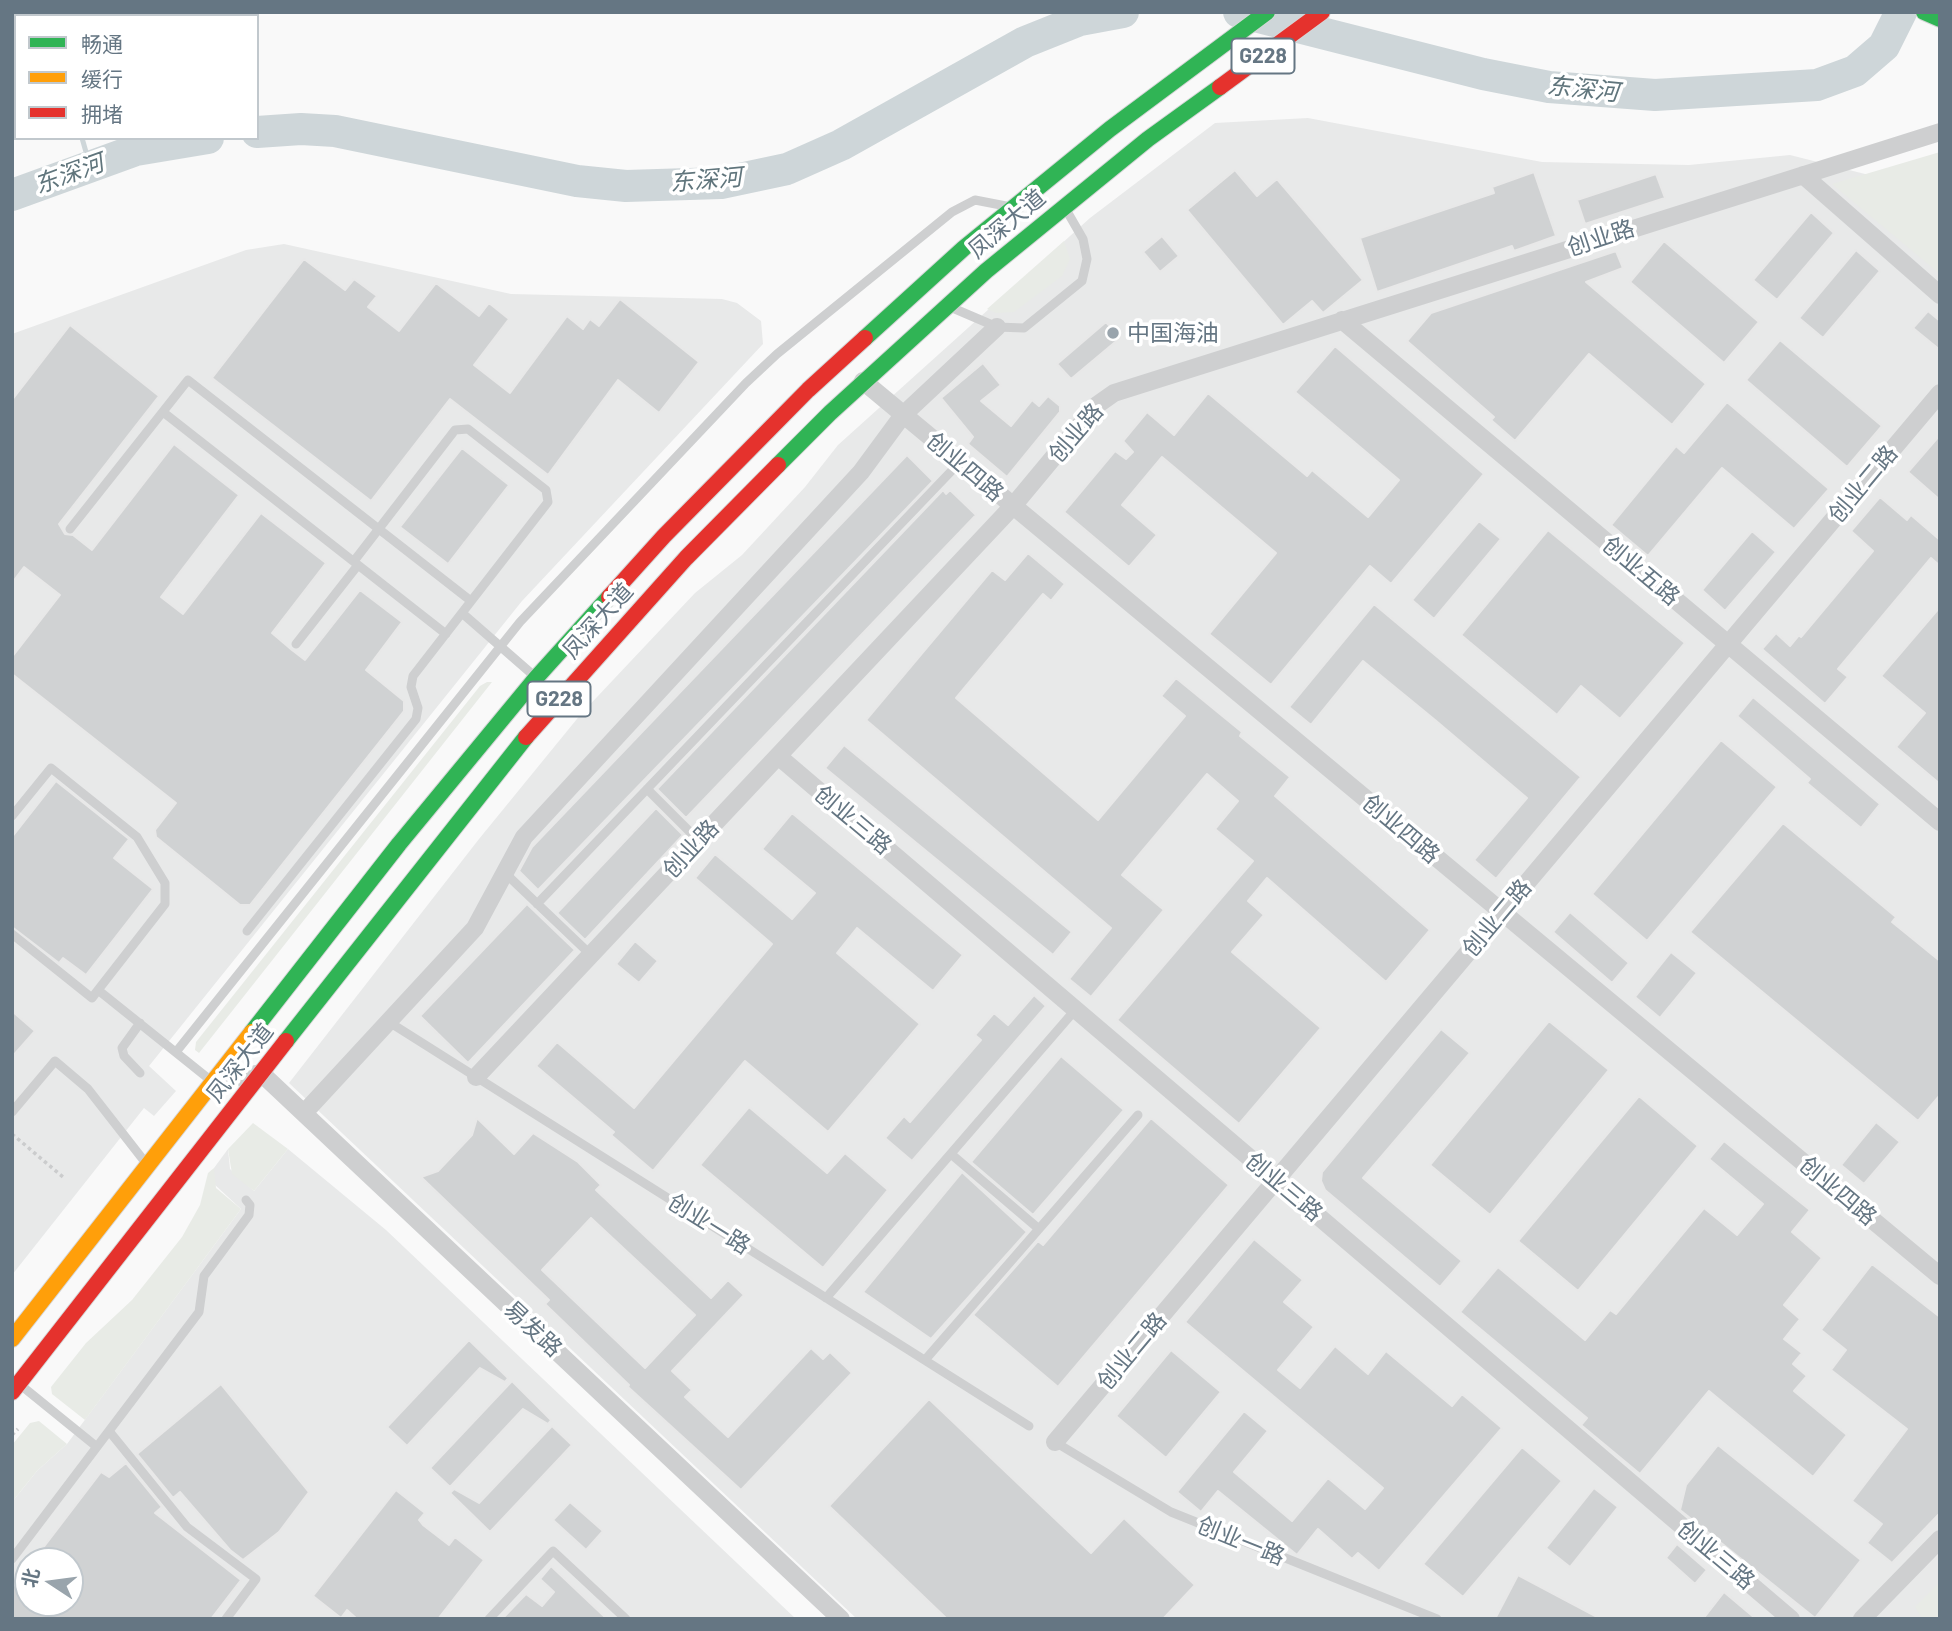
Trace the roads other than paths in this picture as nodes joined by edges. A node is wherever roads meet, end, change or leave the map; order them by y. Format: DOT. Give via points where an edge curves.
graph roads {
  1 [pos="1267,12"];
  2 [pos="1322,12"];
  3 [pos="1924,12"];
  4 [pos="1940,19"];
  5 [pos="1940,132"];
  6 [pos="1803,175"];
  7 [pos="1064,205"];
  8 [pos="1012,208"];
  9 [pos="1940,295"];
  10 [pos="947,305"];
  11 [pos="1342,320"];
  12 [pos="997,327"];
  13 [pos="863,381"];
  14 [pos="1940,393"];
  15 [pos="163,412"];
  16 [pos="903,415"];
  17 [pos="960,462"];
  18 [pos="1013,506"];
  19 [pos="70,529"];
  20 [pos="379,529"];
  21 [pos="356,563"];
  22 [pos="471,601"];
  23 [pos="462,613"];
  24 [pos="446,634"];
  25 [pos="296,644"];
  26 [pos="1728,644"];
  27 [pos="500,647"];
  28 [pos="536,678"];
  29 [pos="778,756"];
  30 [pos="647,789"];
  31 [pos="12,816"];
  32 [pos="1940,822"];
  33 [pos="699,841"];
  34 [pos="505,873"];
  35 [pos="537,904"];
  36 [pos="1502,912"];
  37 [pos="247,931"];
  38 [pos="12,934"];
  39 [pos="591,955"];
  40 [pos="98,990"];
  41 [pos="1076,1009"];
  42 [pos="389,1022"];
  43 [pos="140,1023"];
  44 [pos="176,1052"];
  45 [pos="140,1073"];
  46 [pos="261,1073"];
  47 [pos="476,1077"];
  48 [pos="213,1082"];
  49 [pos="12,1112"];
  50 [pos="304,1113"];
  51 [pos="1138,1115"];
  52 [pos="951,1154"];
  53 [pos="148,1166"];
  54 [pos="1276,1180"];
  55 [pos="246,1199"];
  56 [pos="1039,1229"];
  57 [pos="1940,1276"];
  58 [pos="826,1298"];
  59 [pos="12,1339"];
  60 [pos="925,1360"];
  61 [pos="16,1388"];
  62 [pos="1030,1426"];
  63 [pos="110,1431"];
  64 [pos="1055,1442"];
  65 [pos="97,1447"];
  66 [pos="1940,1539"];
  67 [pos="12,1559"];
  68 [pos="226,1619"];
  69 [pos="489,1619"];
  70 [pos="626,1619"];
  71 [pos="841,1619"];
  72 [pos="1437,1619"];
  73 [pos="1791,1619"];
  74 [pos="1863,1619"];
  1 -- 8 [label="main road, 凤深大道 / G228"];
  2 -- 7 [label="main road, 凤深大道 / G228"];
  3 -- 4 [label="main road"];
  5 -- 6 [label="street, 创业路"];
  6 -- 9 [label="street"];
  6 -- 11 [label="street, 创业路"];
  7 -- 10 [label="main road, 凤深大道 / G228"];
  7 -- 12 [label="lane" via="1085,249 1082,281 1024,328"];
  8 -- 27 [label="lane" via="983,200 959,207 778,354"];
  8 -- 28 [label="main road, 凤深大道 / G228" via="868,334 748,449 617,584"];
  10 -- 12 [label="lane"];
  10 -- 13 [label="main road, 凤深大道 / G228"];
  11 -- 18 [label="street, 创业路" via="1114,393 1097,405"];
  11 -- 26 [label="street, 创业五路"];
  12 -- 16 [label="street"];
  13 -- 16 [label="street, 创业四路"];
  13 -- 46 [label="main road, 凤深大道 / G228" via="695,548 551,708"];
  14 -- 26 [label="street, 创业二路"];
  15 -- 19 [label="lane"];
  15 -- 20 [label="lane" via="188,380"];
  15 -- 21 [label="lane"];
  16 -- 17 [label="street, 创业四路"];
  16 -- 34 [label="street" via="861,472 524,837"];
  17 -- 18 [label="street, 创业四路"];
  17 -- 30 [label="lane"];
  18 -- 29 [label="street, 创业路"];
  18 -- 36 [label="street, 创业四路"];
  20 -- 21 [label="lane"];
  20 -- 22 [label="lane"];
  20 -- 22 [label="lane" via="455,430 468,429 546,490 548,502"];
  21 -- 24 [label="lane"];
  21 -- 25 [label="lane"];
  22 -- 23 [label="lane"];
  23 -- 24 [label="lane"];
  23 -- 27 [label="lane"];
  24 -- 37 [label="lane" via="413,676 416,719"];
  26 -- 32 [label="street, 创业五路"];
  26 -- 36 [label="street, 创业二路"];
  27 -- 28 [label="lane"];
  27 -- 44 [label="lane"];
  28 -- 48 [label="main road, 凤深大道 / G228"];
  29 -- 33 [label="street, 创业路"];
  29 -- 41 [label="street, 创业三路"];
  30 -- 33 [label="lane"];
  30 -- 35 [label="lane"];
  31 -- 40 [label="lane" via="51,768 137,836 166,883 164,904"];
  33 -- 39 [label="street, 创业路"];
  34 -- 35 [label="lane"];
  34 -- 42 [label="street" via="475,928"];
  35 -- 39 [label="lane"];
  36 -- 54 [label="street, 创业二路"];
  36 -- 57 [label="street, 创业四路"];
  38 -- 40 [label="lane" via="92,998"];
  39 -- 47 [label="street, 创业路"];
  40 -- 43 [label="lane"];
  41 -- 52 [label="lane"];
  41 -- 54 [label="street, 创业三路"];
  42 -- 47 [label="lane, 创业一路"];
  42 -- 50 [label="street"];
  43 -- 44 [label="lane"];
  43 -- 45 [label="lane" via="122,1048"];
  44 -- 48 [label="lane"];
  46 -- 48 [label="street"];
  46 -- 50 [label="street, 易发路"];
  46 -- 61 [label="main road, 凤深大道 / G228"];
  47 -- 58 [label="lane, 创业一路"];
  48 -- 53 [label="main road, 凤深大道 / G228"];
  49 -- 53 [label="lane" via="55,1061 88,1089"];
  50 -- 71 [label="street, 易发路"];
  51 -- 56 [label="lane"];
  52 -- 56 [label="lane"];
  52 -- 58 [label="lane"];
  53 -- 59 [label="main road, 凤深大道 / G228"];
  54 -- 64 [label="street, 创业二路"];
  54 -- 73 [label="street, 创业三路"];
  55 -- 63 [label="lane" via="249,1215 204,1276 200,1312"];
  56 -- 60 [label="lane"];
  58 -- 60 [label="lane, 创业一路"];
  60 -- 62 [label="lane, 创业一路"];
  61 -- 65 [label="lane"];
  63 -- 65 [label="lane"];
  63 -- 68 [label="lane" via="187,1527 256,1579"];
  64 -- 72 [label="lane, 创业一路" via="1171,1512"];
  65 -- 67 [label="lane"];
  66 -- 74 [label="street"];
  69 -- 70 [label="lane" via="553,1551"];
}
